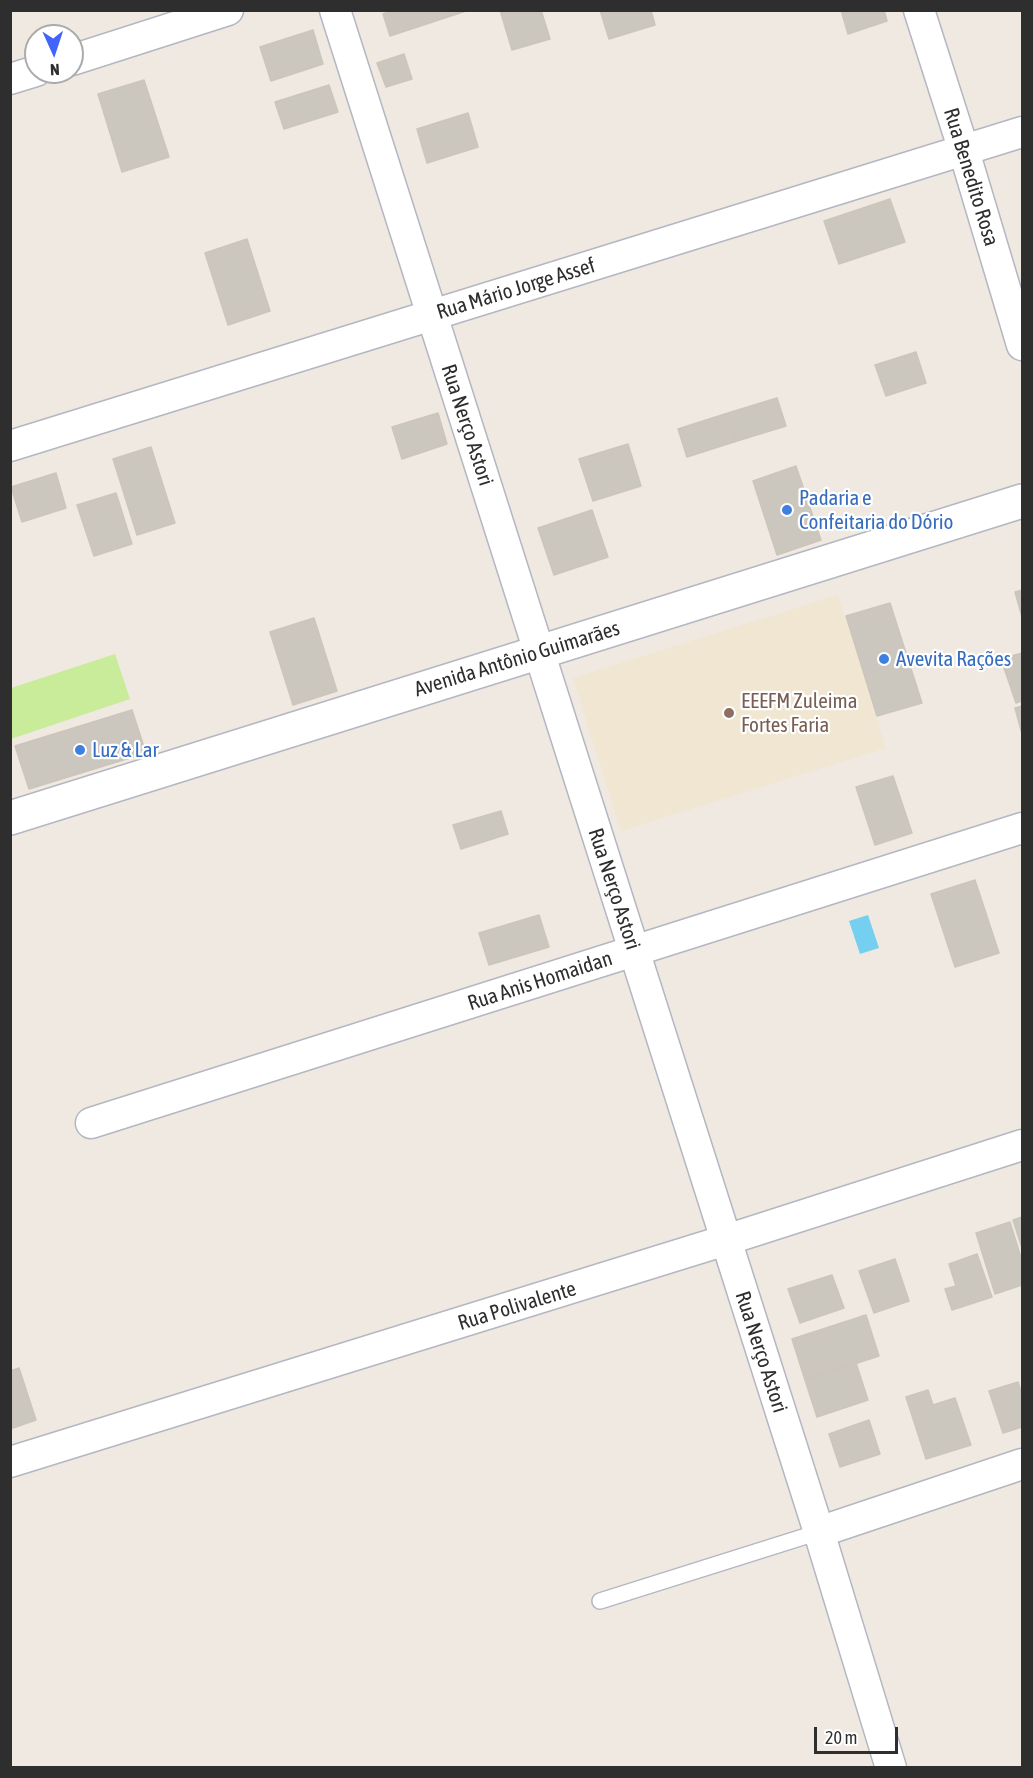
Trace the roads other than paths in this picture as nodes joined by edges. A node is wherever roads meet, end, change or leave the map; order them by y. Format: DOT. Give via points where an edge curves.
graph roads {
  1 [pos="228,10"];
  2 [pos="335,10"];
  3 [pos="919,10"];
  4 [pos="84,56"];
  5 [pos="1023,132"];
  6 [pos="964,151"];
  7 [pos="432,315"];
  8 [pos="1023,345"];
  9 [pos="10,446"];
  10 [pos="1023,501"];
  11 [pos="539,652"];
  12 [pos="10,818"];
  13 [pos="1023,828"];
  14 [pos="634,951"];
  15 [pos="91,1123"];
  16 [pos="1023,1145"];
  17 [pos="726,1240"];
  18 [pos="10,1462"];
  19 [pos="1023,1464"];
  20 [pos="819,1532"];
  21 [pos="600,1602"];
  22 [pos="891,1767"];
  1 -- 4 [label="street"];
  2 -- 7 [label="street, Rua Nerço Astori"];
  3 -- 6 [label="street, Rua Benedito Rosa"];
  5 -- 6 [label="street, Rua Mário Jorge Assef"];
  6 -- 7 [label="street, Rua Mário Jorge Assef"];
  6 -- 8 [label="street, Rua Benedito Rosa"];
  7 -- 9 [label="street, Rua Mário Jorge Assef"];
  7 -- 11 [label="street, Rua Nerço Astori"];
  10 -- 11 [label="street, Avenida Antônio Guimarães"];
  11 -- 12 [label="street, Avenida Antônio Guimarães"];
  11 -- 14 [label="street, Rua Nerço Astori"];
  13 -- 14 [label="street, Rua Anis Homaidan"];
  14 -- 15 [label="street, Rua Anis Homaidan"];
  14 -- 17 [label="street, Rua Nerço Astori"];
  16 -- 17 [label="street, Rua Polivalente"];
  17 -- 18 [label="street, Rua Polivalente"];
  17 -- 20 [label="street, Rua Nerço Astori"];
  19 -- 20 [label="street"];
  20 -- 21 [label="lane"];
  20 -- 22 [label="street, Rua Nerço Astori"];
}
